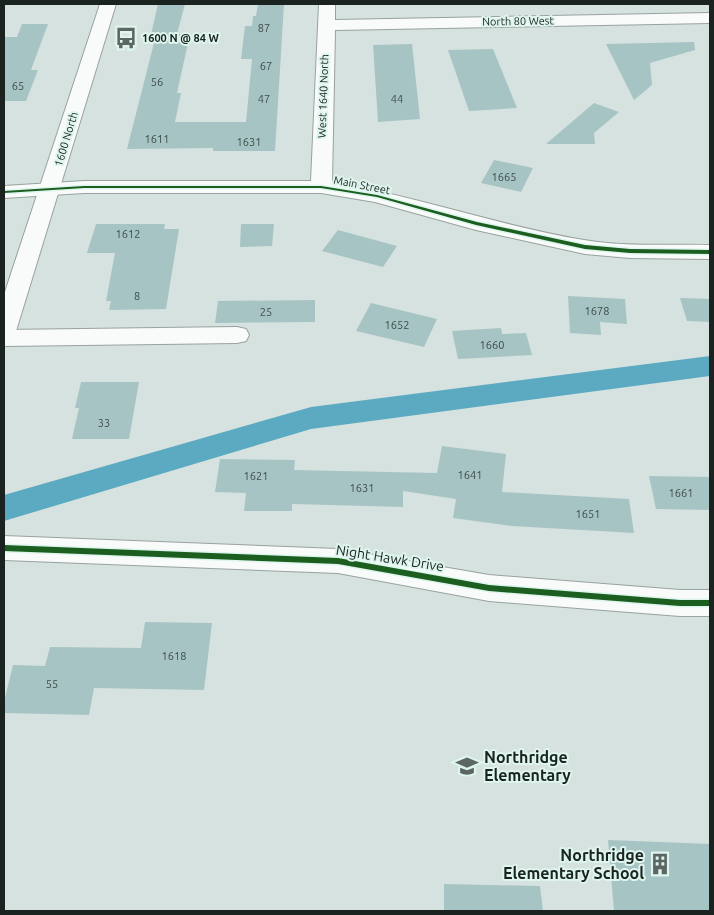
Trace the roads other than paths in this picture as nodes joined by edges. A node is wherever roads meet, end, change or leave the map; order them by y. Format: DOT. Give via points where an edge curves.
graph roads {
  1 [pos="108,4"];
  2 [pos="327,4"];
  3 [pos="708,23"];
  4 [pos="326,25"];
  5 [pos="320,187"];
  6 [pos="50,188"];
  7 [pos="4,192"];
  8 [pos="710,252"];
  9 [pos="4,331"];
  10 [pos="237,336"];
  11 [pos="4,338"];
  12 [pos="4,548"];
  13 [pos="710,603"];
  1 -- 6 [label="street, 1600 North"];
  2 -- 4 [label="street, West 1640 North"];
  3 -- 4 [label="street, North 80 West"];
  4 -- 5 [label="street, West 1640 North"];
  5 -- 6 [label="street, Main Street"];
  5 -- 8 [label="street, Main Street" via="377,196 476,223 585,247"];
  6 -- 7 [label="street, Main Street"];
  6 -- 9 [label="street, 1600 North"];
  10 -- 11 [label="street"];
  12 -- 13 [label="street, Night Hawk Drive" via="338,561 489,588"];
}
